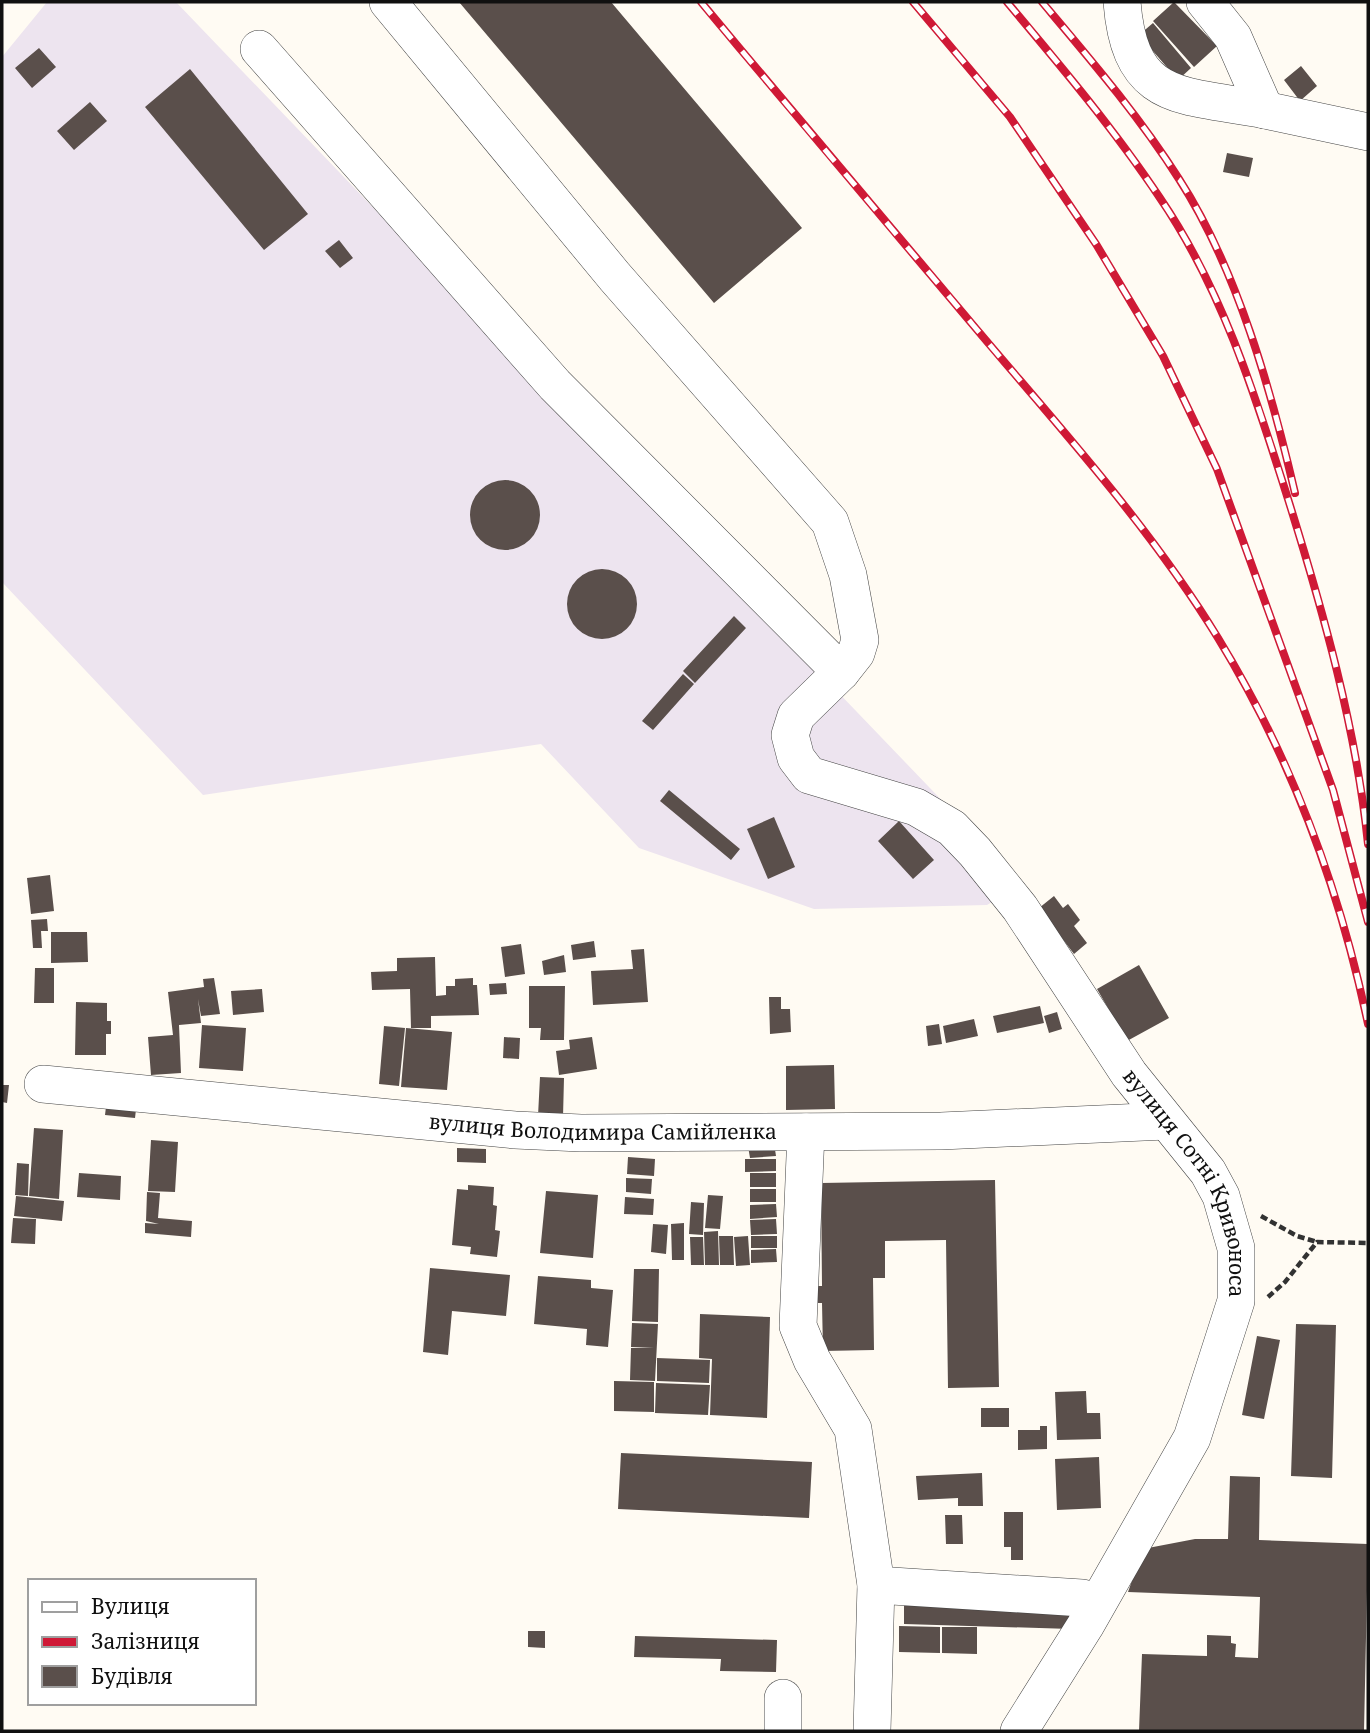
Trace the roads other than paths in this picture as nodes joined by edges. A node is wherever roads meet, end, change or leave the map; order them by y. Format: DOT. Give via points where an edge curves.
graph roads {
  1 [pos="388,2"];
  2 [pos="1122,2"];
  3 [pos="1205,2"];
  4 [pos="259,49"];
  5 [pos="1265,110"];
  6 [pos="1368,132"];
  7 [pos="841,672"];
  8 [pos="43,1084"];
  9 [pos="1166,1121"];
  10 [pos="806,1132"];
  11 [pos="876,1585"];
  12 [pos="1098,1602"];
  13 [pos="873,1731"];
  14 [pos="1019,1731"];
  1 -- 7 [label="street, вулиця Сотні Кривоноса" via="615,277 830,522 854,596 860,640"];
  2 -- 5 [label="street" via="1130,53 1158,87"];
  3 -- 5 [label="street" via="1233,37"];
  4 -- 7 [label="street" via="555,385"];
  5 -- 6 [label="street"];
  7 -- 9 [label="street, вулиця Сотні Кривоноса" via="796,716 790,735 796,758 808,775 916,807 952,828 1020,908 1129,1074"];
  8 -- 10 [label="street, вулиця Володимира Самійленка" via="514,1130"];
  9 -- 10 [label="street, вулиця Володимира Самійленка"];
  9 -- 12 [label="street, вулиця Сотні Кривоноса" via="1200,1161 1221,1196 1236,1248 1236,1301 1192,1438"];
  10 -- 11 [label="street" via="797,1326 853,1429"];
  11 -- 12 [label="street"];
  11 -- 13 [label="street"];
  12 -- 14 [label="street, вулиця Сотні Кривоноса"];
}
